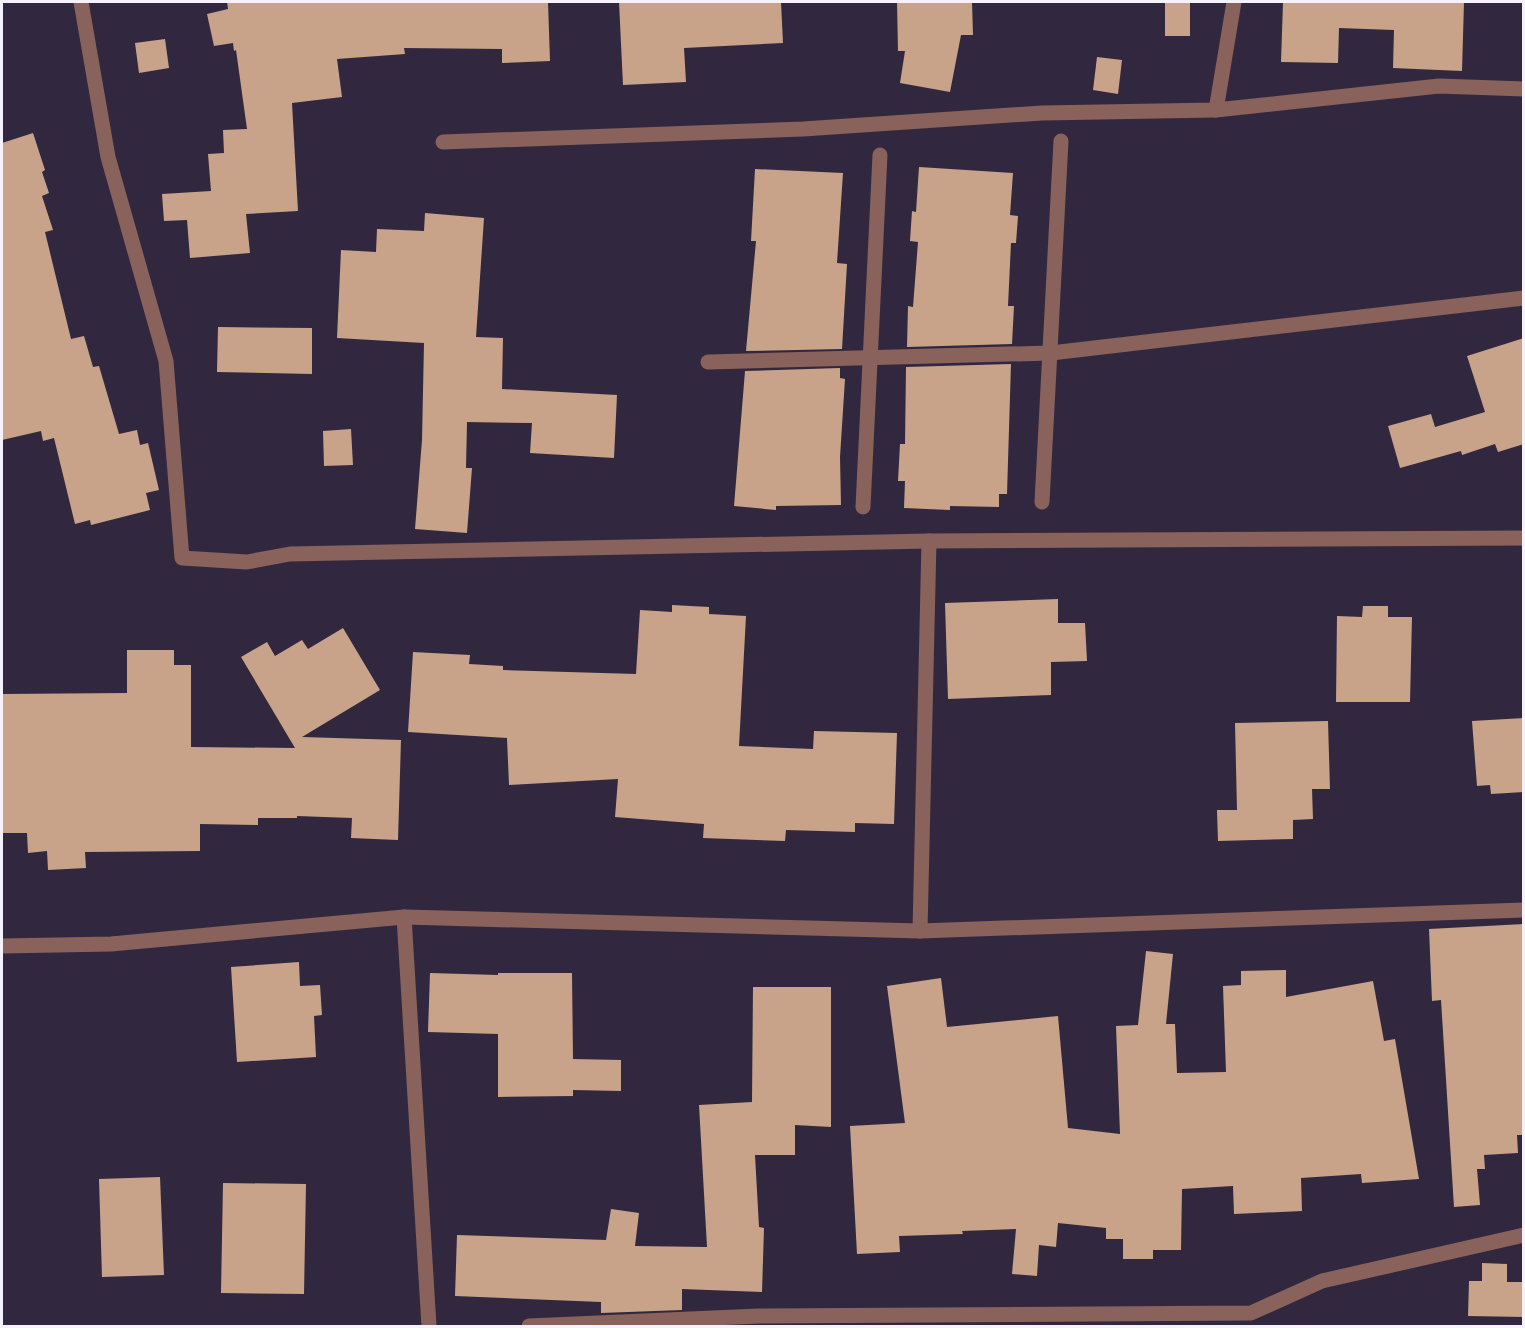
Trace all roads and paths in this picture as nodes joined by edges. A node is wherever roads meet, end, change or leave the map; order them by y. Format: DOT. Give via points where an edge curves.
graph roads {
  1 [pos="81,2"];
  2 [pos="1234,2"];
  3 [pos="1524,89"];
  4 [pos="1216,110"];
  5 [pos="1061,141"];
  6 [pos="443,142"];
  7 [pos="880,155"];
  8 [pos="1524,298"];
  9 [pos="1051,353"];
  10 [pos="870,357"];
  11 [pos="708,362"];
  12 [pos="1042,502"];
  13 [pos="863,507"];
  14 [pos="1524,538"];
  15 [pos="929,540"];
  16 [pos="1524,910"];
  17 [pos="404,917"];
  18 [pos="920,931"];
  19 [pos="2,946"];
  20 [pos="1524,1235"];
  21 [pos="759,1321"];
  22 [pos="429,1326"];
  23 [pos="529,1326"];
  24 [pos="667,1326"];
  1 -- 15 [label="street" via="108,158 166,361 183,558 247,562 290,554"];
  2 -- 4 [label="street"];
  3 -- 4 [label="street" via="1439,86"];
  4 -- 6 [label="street" via="1042,113 803,129"];
  5 -- 9 [label="street"];
  7 -- 10 [label="street"];
  8 -- 9 [label="street"];
  9 -- 10 [label="street"];
  9 -- 12 [label="street"];
  10 -- 11 [label="street"];
  10 -- 13 [label="street"];
  14 -- 15 [label="street"];
  15 -- 18 [label="street"];
  16 -- 18 [label="street"];
  17 -- 18 [label="street"];
  17 -- 19 [label="street" via="111,944"];
  17 -- 22 [label="street"];
  20 -- 21 [label="street" via="1322,1281 1251,1313"];
  21 -- 23 [label="street"];
  21 -- 24 [label="street"];
}
